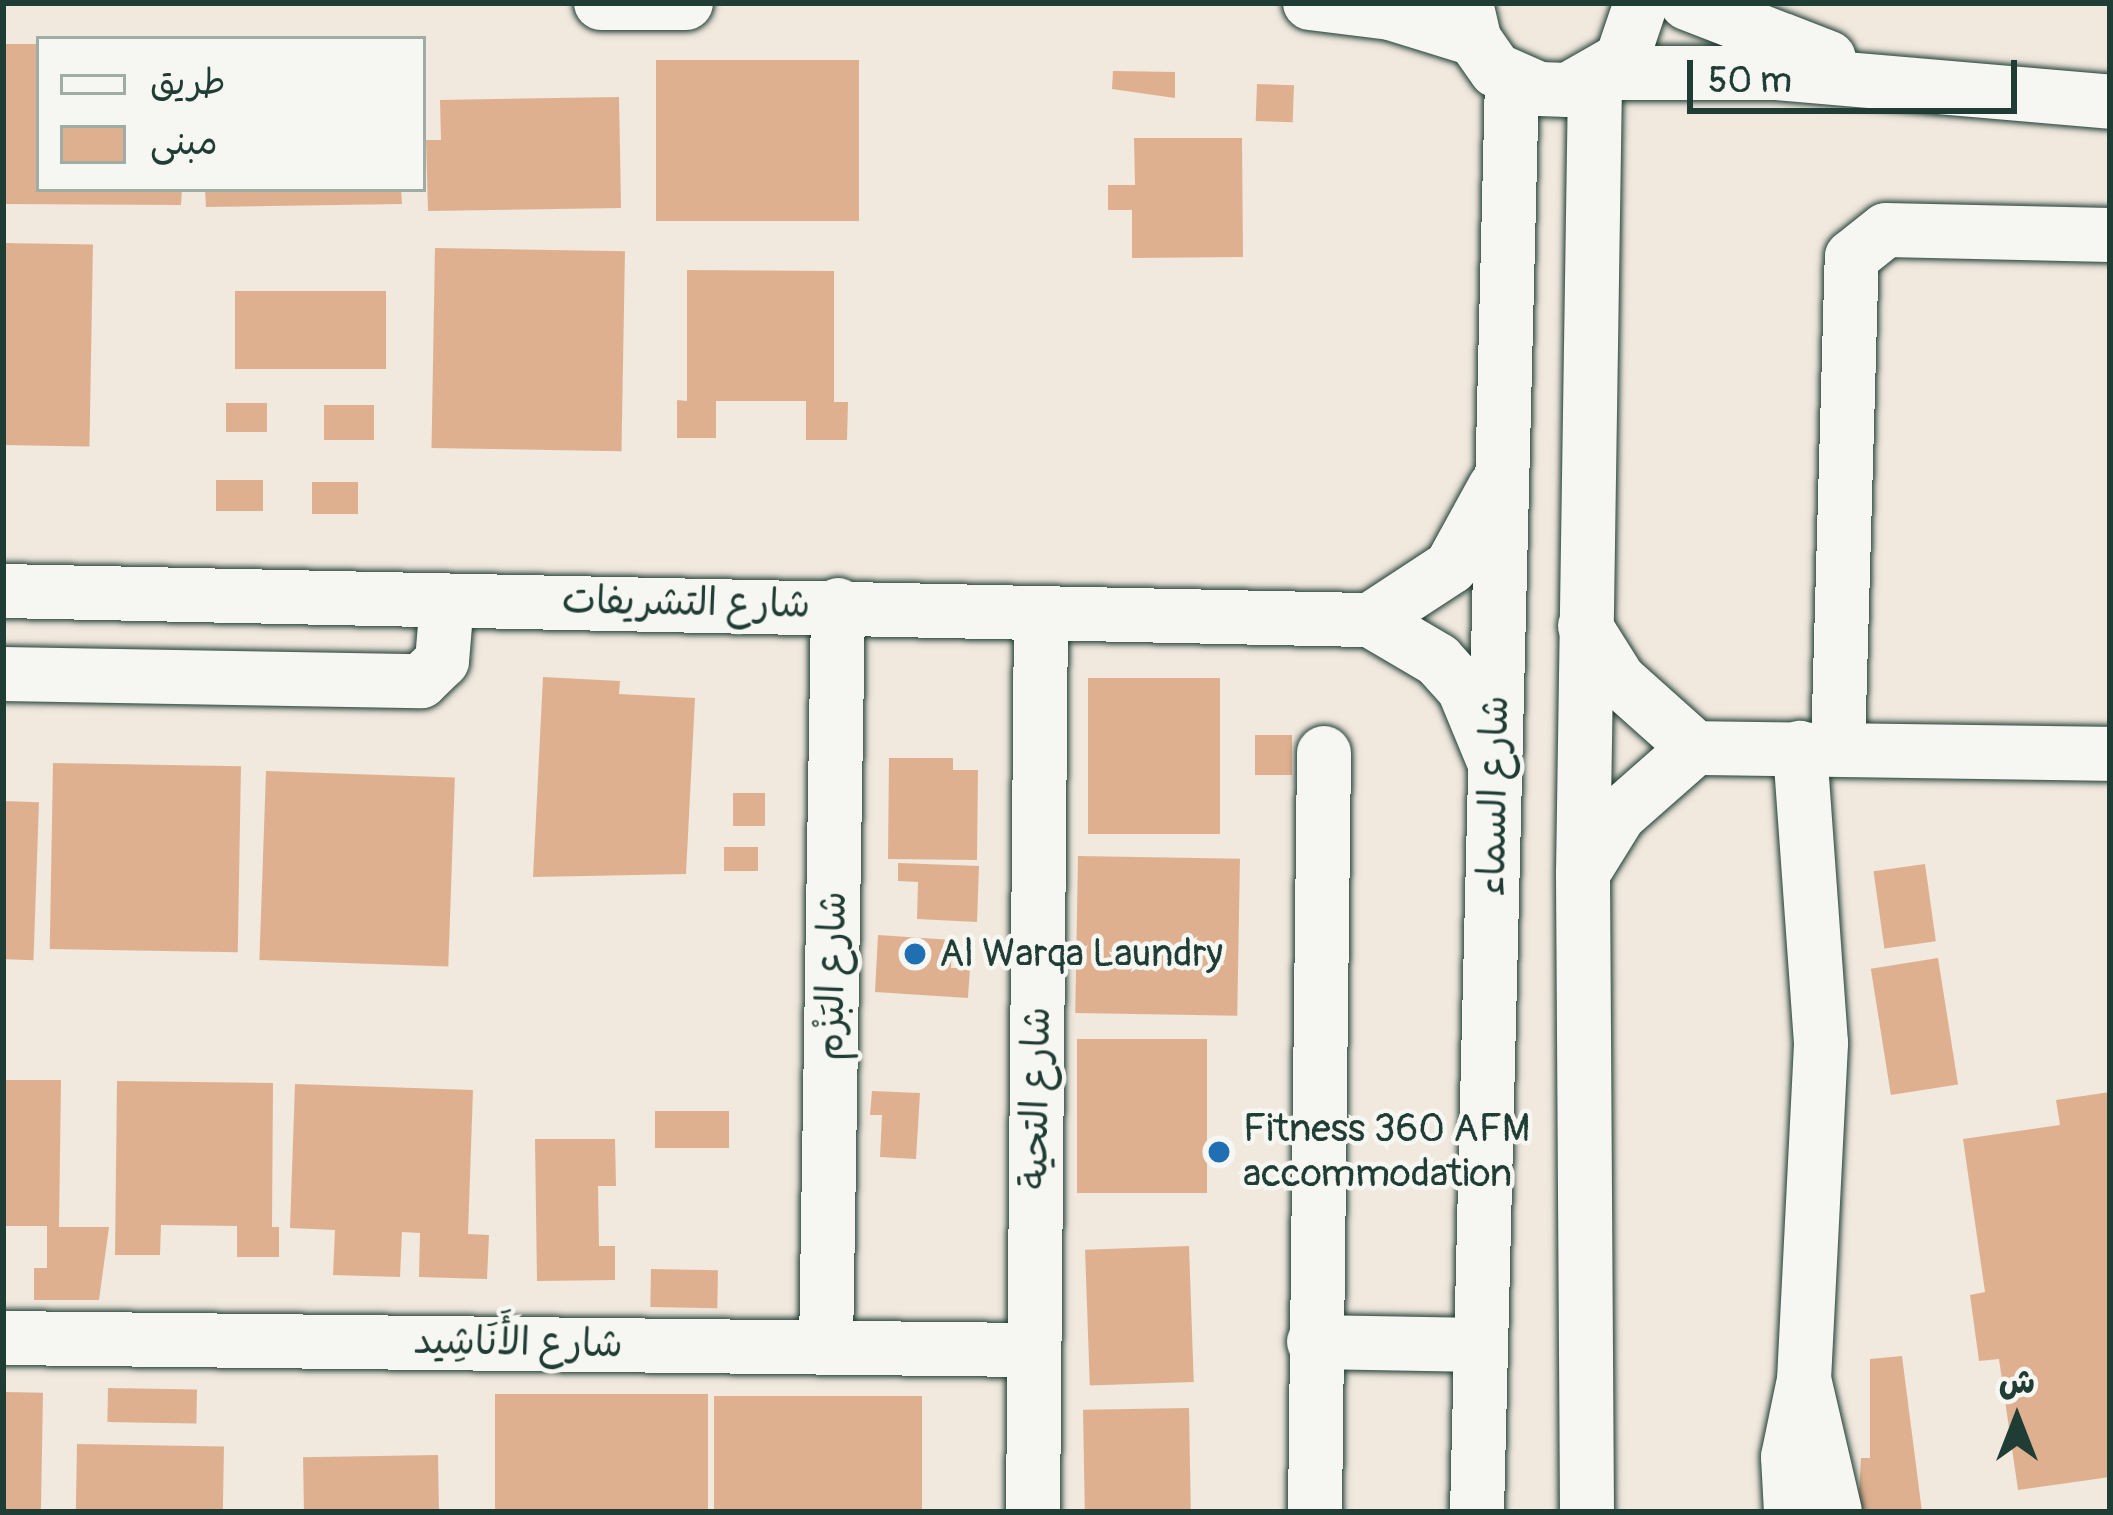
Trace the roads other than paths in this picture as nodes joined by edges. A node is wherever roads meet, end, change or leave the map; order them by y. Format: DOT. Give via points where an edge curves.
graph roads {
  1 [pos="601,3"];
  2 [pos="686,3"];
  3 [pos="1310,3"];
  4 [pos="1641,3"];
  5 [pos="1687,3"];
  6 [pos="1470,21"];
  7 [pos="1600,77"];
  8 [pos="1512,81"];
  9 [pos="1894,81"];
  10 [pos="2110,102"];
  11 [pos="2110,235"];
  12 [pos="1502,471"];
  13 [pos="3,591"];
  14 [pos="447,601"];
  15 [pos="838,605"];
  16 [pos="1041,613"];
  17 [pos="1370,620"];
  18 [pos="1585,626"];
  19 [pos="3,674"];
  20 [pos="1695,748"];
  21 [pos="1819,749"];
  22 [pos="1324,754"];
  23 [pos="2110,754"];
  24 [pos="1495,764"];
  25 [pos="1583,873"];
  26 [pos="3,1338"];
  27 [pos="1314,1342"];
  28 [pos="1481,1346"];
  29 [pos="826,1347"];
  30 [pos="1034,1351"];
  31 [pos="1804,1380"];
  32 [pos="1033,1512"];
  33 [pos="1315,1512"];
  34 [pos="1477,1512"];
  35 [pos="1587,1512"];
  36 [pos="1791,1512"];
  37 [pos="1835,1512"];
  1 -- 2 [label="street"];
  3 -- 6 [label="street"];
  4 -- 7 [label="street" via="1633,40"];
  5 -- 9 [label="street"];
  6 -- 8 [label="street"];
  7 -- 8 [label="street" via="1568,90"];
  7 -- 9 [label="street"];
  7 -- 18 [label="street"];
  8 -- 12 [label="street, شارع السماء"];
  9 -- 10 [label="street"];
  11 -- 21 [label="street" via="1886,230 1852,257"];
  12 -- 17 [label="street" via="1451,567"];
  12 -- 24 [label="street, شارع السماء"];
  13 -- 14 [label="street, شارع التشريفات"];
  14 -- 15 [label="street, شارع التشريفات"];
  14 -- 19 [label="street" via="442,661 421,681"];
  15 -- 16 [label="street, شارع التشريفات"];
  15 -- 29 [label="street, شارع البَزْم"];
  16 -- 17 [label="street, شارع التشريفات"];
  16 -- 30 [label="street, شارع التحية"];
  17 -- 24 [label="street, شارع التشريفات" via="1438,659 1464,689"];
  18 -- 20 [label="street" via="1619,680"];
  18 -- 25 [label="street"];
  20 -- 21 [label="street"];
  20 -- 25 [label="street" via="1618,814"];
  21 -- 23 [label="street"];
  21 -- 31 [label="street" via="1821,1042"];
  22 -- 27 [label="street"];
  24 -- 28 [label="street, شارع السماء"];
  25 -- 35 [label="street"];
  26 -- 29 [label="street, شارع الأَنَاشِيد"];
  27 -- 28 [label="street"];
  27 -- 33 [label="street"];
  28 -- 34 [label="street, شارع السماء"];
  29 -- 30 [label="street, شارع الأَنَاشِيد"];
  30 -- 32 [label="street, شارع التحية"];
  31 -- 36 [label="street" via="1791,1431"];
  31 -- 37 [label="street"];
}
